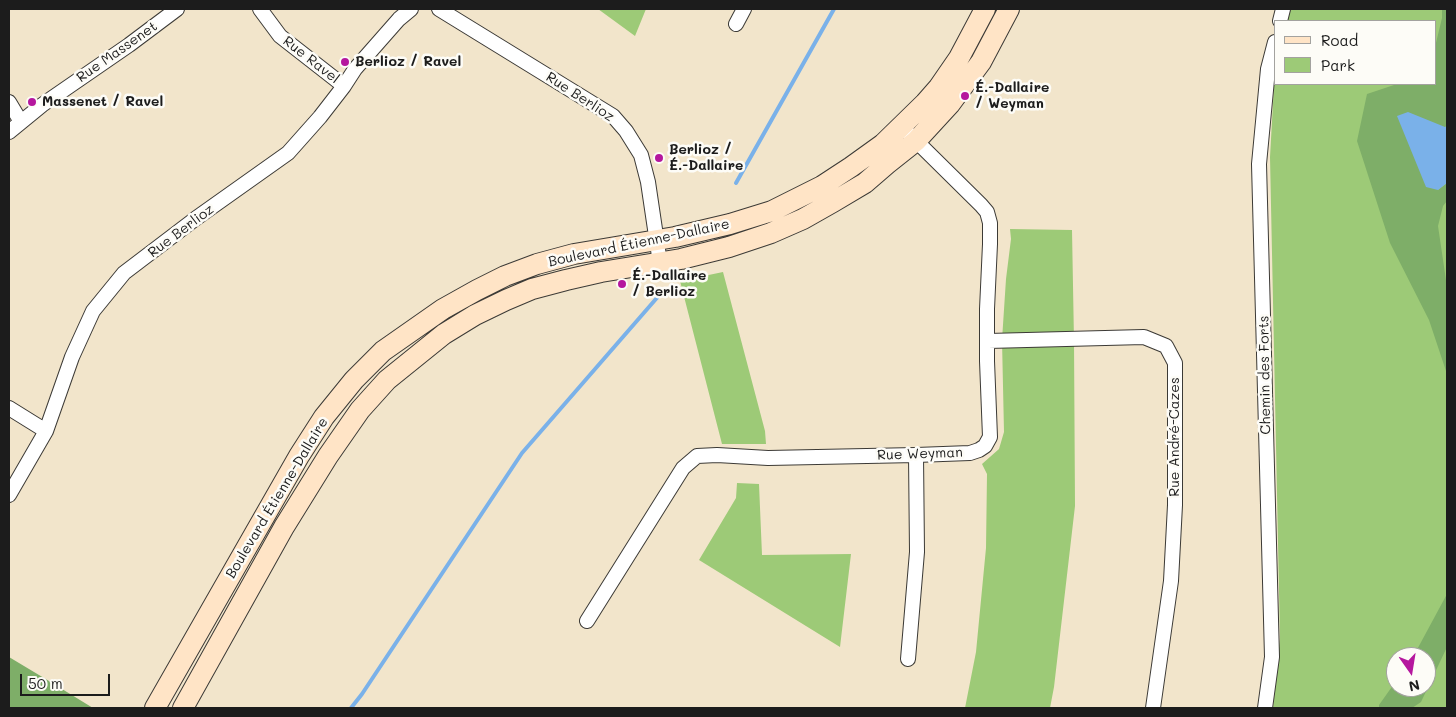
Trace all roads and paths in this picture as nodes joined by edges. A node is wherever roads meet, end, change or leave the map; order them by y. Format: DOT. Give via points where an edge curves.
graph roads {
  1 [pos="177,9"];
  2 [pos="260,9"];
  3 [pos="411,9"];
  4 [pos="439,9"];
  5 [pos="744,9"];
  6 [pos="985,9"];
  7 [pos="1010,9"];
  8 [pos="736,24"];
  9 [pos="1274,46"];
  10 [pos="344,86"];
  11 [pos="9,102"];
  12 [pos="21,122"];
  13 [pos="9,132"];
  14 [pos="909,134"];
  15 [pos="656,240"];
  16 [pos="660,263"];
  17 [pos="988,341"];
  18 [pos="9,408"];
  19 [pos="46,431"];
  20 [pos="916,455"];
  21 [pos="9,495"];
  22 [pos="587,621"];
  23 [pos="908,660"];
  24 [pos="155,708"];
  25 [pos="183,708"];
  26 [pos="1153,708"];
  27 [pos="1265,708"];
  1 -- 12 [label="street, Rue Massenet"];
  2 -- 10 [label="street, Rue Ravel" via="280,36"];
  3 -- 10 [label="street, Rue Berlioz" via="355,69"];
  4 -- 15 [label="street, Rue Berlioz" via="613,116 641,155"];
  5 -- 8 [label="street"];
  6 -- 14 [label="street, Boulevard Étienne-Dallaire"];
  7 -- 14 [label="street, Boulevard Étienne-Dallaire" via="964,88 950,104"];
  9 -- 27 [label="street, Chemin des Forts" via="1268,69 1259,164 1272,657"];
  10 -- 19 [label="street, Rue Berlioz" via="288,153 124,273 93,311 72,357"];
  11 -- 12 [label="street"];
  12 -- 13 [label="street, Rue Massenet"];
  14 -- 15 [label="street, Boulevard Étienne-Dallaire" via="883,144 822,186 772,211"];
  14 -- 16 [label="street, Boulevard Étienne-Dallaire" via="865,183 803,219 729,247"];
  14 -- 17 [label="street, Rue Weyman" via="987,212 991,236"];
  15 -- 16 [label="street, Rue Berlioz"];
  15 -- 24 [label="street, Boulevard Étienne-Dallaire" via="574,254 505,276 443,309 383,351 324,417 288,474"];
  16 -- 25 [label="street, Boulevard Étienne-Dallaire" via="566,280 506,300 444,334 386,380 360,410 284,527"];
  17 -- 20 [label="street, Rue Weyman" via="990,437 985,446 970,453"];
  17 -- 26 [label="street, Rue André-Cazes" via="1144,337 1166,346 1175,362 1175,504 1171,581"];
  18 -- 19 [label="street"];
  19 -- 21 [label="street, Rue Berlioz"];
  20 -- 22 [label="street, Rue Weyman" via="697,456 683,468"];
  20 -- 23 [label="street" via="917,552"];
}
